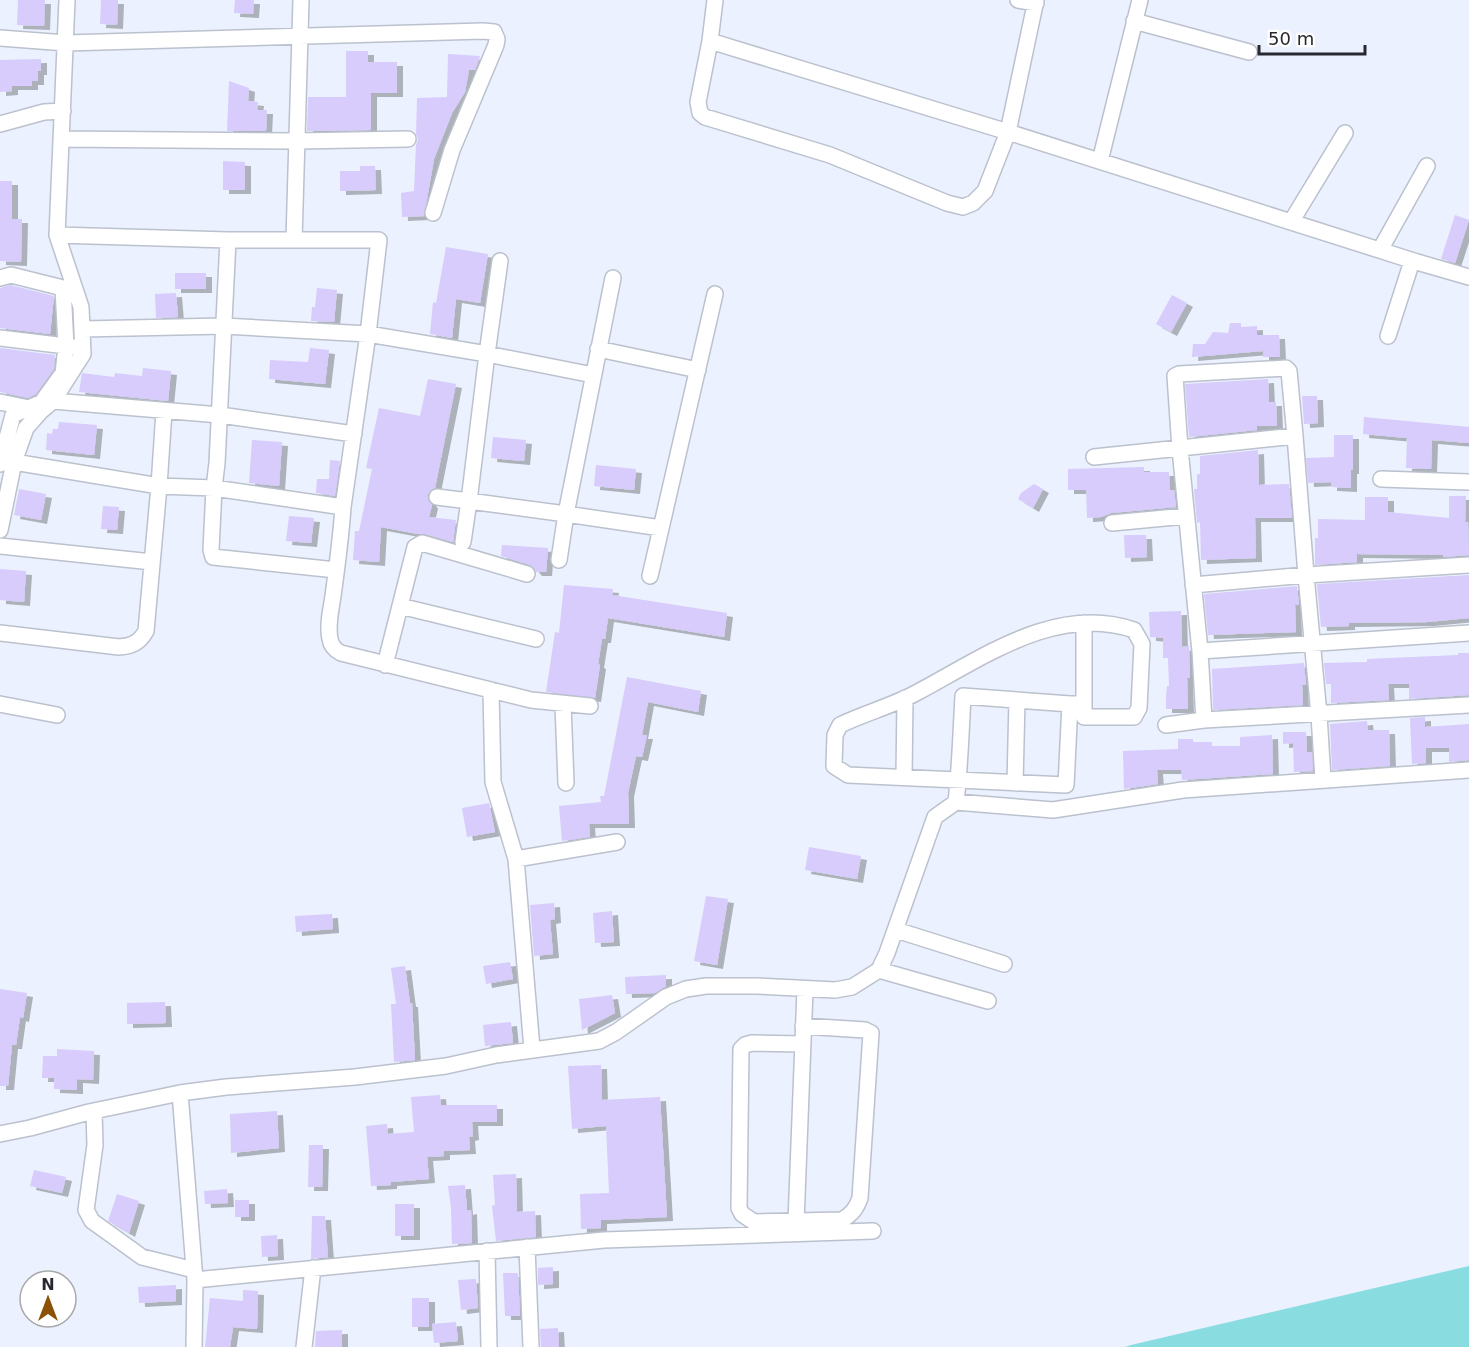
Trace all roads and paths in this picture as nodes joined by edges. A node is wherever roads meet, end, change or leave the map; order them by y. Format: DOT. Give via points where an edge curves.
graph roads {
  1 [pos="67,0"];
  2 [pos="301,0"];
  3 [pos="715,0"];
  4 [pos="1018,0"];
  5 [pos="1140,0"];
  6 [pos="1036,2"];
  7 [pos="1134,21"];
  8 [pos="301,36"];
  9 [pos="0,38"];
  10 [pos="710,41"];
  11 [pos="66,43"];
  12 [pos="1249,52"];
  13 [pos="63,111"];
  14 [pos="0,124"];
  15 [pos="1008,132"];
  16 [pos="1345,133"];
  17 [pos="62,139"];
  18 [pos="408,139"];
  19 [pos="297,141"];
  20 [pos="1100,161"];
  21 [pos="1427,166"];
  22 [pos="433,213"];
  23 [pos="1291,222"];
  24 [pos="57,235"];
  25 [pos="228,240"];
  26 [pos="294,240"];
  27 [pos="1380,250"];
  28 [pos="500,261"];
  29 [pos="1412,261"];
  30 [pos="1469,277"];
  31 [pos="0,278"];
  32 [pos="613,278"];
  33 [pos="67,284"];
  34 [pos="715,294"];
  35 [pos="224,326"];
  36 [pos="82,329"];
  37 [pos="368,334"];
  38 [pos="1388,336"];
  39 [pos="0,338"];
  40 [pos="66,347"];
  41 [pos="83,347"];
  42 [pos="598,349"];
  43 [pos="487,354"];
  44 [pos="698,370"];
  45 [pos="593,375"];
  46 [pos="0,402"];
  47 [pos="41,407"];
  48 [pos="164,411"];
  49 [pos="220,415"];
  50 [pos="354,434"];
  51 [pos="1295,436"];
  52 [pos="1180,449"];
  53 [pos="1094,457"];
  54 [pos="7,463"];
  55 [pos="1381,479"];
  56 [pos="1469,482"];
  57 [pos="159,486"];
  58 [pos="214,488"];
  59 [pos="437,497"];
  60 [pos="469,501"];
  61 [pos="344,507"];
  62 [pos="566,514"];
  63 [pos="1186,516"];
  64 [pos="1112,523"];
  65 [pos="661,528"];
  66 [pos="0,531"];
  67 [pos="463,542"];
  68 [pos="0,546"];
  69 [pos="559,560"];
  70 [pos="152,562"];
  71 [pos="1469,565"];
  72 [pos="336,570"];
  73 [pos="527,574"];
  74 [pos="1306,575"];
  75 [pos="650,576"];
  76 [pos="1193,585"];
  77 [pos="400,606"];
  78 [pos="1084,623"];
  79 [pos="0,633"];
  80 [pos="1469,633"];
  81 [pos="536,639"];
  82 [pos="1312,643"];
  83 [pos="1200,651"];
  84 [pos="385,665"];
  85 [pos="948,676"];
  86 [pos="491,690"];
  87 [pos="963,696"];
  88 [pos="905,698"];
  89 [pos="1017,700"];
  90 [pos="0,704"];
  91 [pos="1077,704"];
  92 [pos="563,705"];
  93 [pos="1469,705"];
  94 [pos="590,706"];
  95 [pos="57,715"];
  96 [pos="1319,715"];
  97 [pos="1204,720"];
  98 [pos="1166,725"];
  99 [pos="1469,770"];
  100 [pos="904,777"];
  101 [pos="958,778"];
  102 [pos="1323,779"];
  103 [pos="566,783"];
  104 [pos="1015,783"];
  105 [pos="1066,785"];
  106 [pos="956,802"];
  107 [pos="1059,809"];
  108 [pos="617,842"];
  109 [pos="516,858"];
  110 [pos="896,930"];
  111 [pos="1004,964"];
  112 [pos="879,970"];
  113 [pos="804,990"];
  114 [pos="988,1001"];
  115 [pos="803,1026"];
  116 [pos="802,1044"];
  117 [pos="532,1049"];
  118 [pos="180,1093"];
  119 [pos="94,1111"];
  120 [pos="0,1134"];
  121 [pos="796,1222"];
  122 [pos="873,1231"];
  123 [pos="527,1247"];
  124 [pos="488,1251"];
  125 [pos="313,1268"];
  126 [pos="195,1275"];
  127 [pos="194,1347"];
  128 [pos="304,1347"];
  129 [pos="489,1347"];
  130 [pos="531,1347"];
  1 -- 11 [label="street"];
  2 -- 8 [label="street"];
  3 -- 10 [label="street"];
  4 -- 6 [label="street"];
  5 -- 7 [label="street"];
  6 -- 15 [label="street"];
  7 -- 12 [label="street"];
  7 -- 20 [label="street"];
  8 -- 11 [label="street"];
  8 -- 19 [label="street"];
  8 -- 22 [label="street" via="494,32 496,45 452,150"];
  9 -- 11 [label="street"];
  10 -- 15 [label="street"];
  10 -- 15 [label="street" via="698,102 705,117 830,155 947,203 963,207 985,190"];
  11 -- 13 [label="street"];
  13 -- 14 [label="street"];
  13 -- 17 [label="street"];
  15 -- 20 [label="street"];
  16 -- 23 [label="street"];
  17 -- 19 [label="street"];
  17 -- 24 [label="street"];
  18 -- 19 [label="street"];
  19 -- 26 [label="street"];
  20 -- 23 [label="street"];
  21 -- 27 [label="street"];
  23 -- 27 [label="street"];
  24 -- 25 [label="street"];
  24 -- 33 [label="street"];
  25 -- 26 [label="street"];
  25 -- 35 [label="street"];
  26 -- 37 [label="street" via="379,240"];
  27 -- 29 [label="street"];
  28 -- 43 [label="street"];
  29 -- 30 [label="street"];
  29 -- 38 [label="street"];
  31 -- 33 [label="street" via="11,275"];
  32 -- 42 [label="street"];
  33 -- 36 [label="street" via="81,307"];
  33 -- 40 [label="street"];
  34 -- 44 [label="street"];
  35 -- 36 [label="street"];
  35 -- 37 [label="street"];
  35 -- 49 [label="street"];
  36 -- 41 [label="street"];
  37 -- 43 [label="street"];
  37 -- 50 [label="street"];
  39 -- 40 [label="street"];
  40 -- 41 [label="street"];
  40 -- 47 [label="street" via="63,373"];
  41 -- 47 [label="street" via="83,354"];
  42 -- 44 [label="street"];
  42 -- 45 [label="street"];
  43 -- 45 [label="street"];
  43 -- 60 [label="street"];
  44 -- 65 [label="street"];
  45 -- 62 [label="street"];
  46 -- 47 [label="street"];
  47 -- 48 [label="street"];
  47 -- 54 [label="street"];
  48 -- 49 [label="street"];
  48 -- 57 [label="street"];
  49 -- 50 [label="street"];
  49 -- 58 [label="street"];
  50 -- 61 [label="street"];
  51 -- 52 [label="street"];
  51 -- 52 [label="street" via="1288,369 1179,374 1174,381"];
  51 -- 74 [label="street"];
  52 -- 53 [label="street"];
  52 -- 63 [label="street"];
  54 -- 57 [label="street"];
  54 -- 66 [label="street"];
  55 -- 56 [label="street"];
  57 -- 58 [label="street"];
  57 -- 70 [label="street"];
  58 -- 61 [label="street"];
  58 -- 72 [label="street" via="213,557"];
  59 -- 60 [label="street"];
  60 -- 62 [label="street"];
  60 -- 67 [label="street"];
  61 -- 72 [label="street"];
  62 -- 65 [label="street"];
  62 -- 69 [label="street"];
  63 -- 64 [label="street"];
  63 -- 76 [label="street"];
  65 -- 75 [label="street"];
  68 -- 70 [label="street"];
  70 -- 79 [label="street" via="146,631 133,646"];
  71 -- 74 [label="street"];
  72 -- 84 [label="street" via="330,641 341,654"];
  73 -- 77 [label="street" via="418,544"];
  74 -- 76 [label="street"];
  74 -- 82 [label="street"];
  76 -- 83 [label="street"];
  77 -- 81 [label="street"];
  77 -- 84 [label="street"];
  78 -- 85 [label="street" via="1028,636"];
  78 -- 91 [label="street"];
  78 -- 91 [label="street" via="1134,630 1142,644 1139,708 1134,717 1084,717"];
  80 -- 82 [label="street"];
  82 -- 83 [label="street"];
  82 -- 96 [label="street"];
  83 -- 97 [label="street"];
  84 -- 86 [label="street"];
  85 -- 87 [label="street"];
  85 -- 88 [label="street"];
  86 -- 92 [label="street"];
  86 -- 109 [label="street" via="493,782"];
  87 -- 89 [label="street"];
  87 -- 101 [label="street"];
  88 -- 100 [label="street"];
  88 -- 100 [label="street" via="840,725 835,735 834,766 848,775"];
  89 -- 91 [label="street"];
  89 -- 104 [label="street"];
  90 -- 95 [label="street"];
  91 -- 105 [label="street"];
  92 -- 94 [label="street"];
  92 -- 103 [label="street"];
  93 -- 96 [label="street"];
  96 -- 97 [label="street"];
  96 -- 102 [label="street"];
  97 -- 98 [label="street"];
  99 -- 102 [label="street"];
  100 -- 101 [label="street"];
  101 -- 104 [label="street"];
  101 -- 106 [label="street"];
  102 -- 107 [label="street" via="1183,790"];
  104 -- 105 [label="street"];
  105 -- 107 [label="street"];
  106 -- 107 [label="street"];
  106 -- 110 [label="street" via="935,817"];
  108 -- 109 [label="street"];
  109 -- 117 [label="street"];
  110 -- 111 [label="street"];
  110 -- 112 [label="street"];
  112 -- 113 [label="street" via="852,987"];
  112 -- 114 [label="street"];
  113 -- 115 [label="street"];
  113 -- 117 [label="street" via="757,986 686,989 666,997 599,1041"];
  115 -- 116 [label="street"];
  115 -- 121 [label="street" via="865,1030 872,1038 857,1206 842,1220"];
  116 -- 121 [label="street"];
  116 -- 121 [label="street" via="752,1043 744,1045 740,1055 741,1214 754,1222"];
  117 -- 118 [label="street" via="446,1066"];
  118 -- 119 [label="street"];
  118 -- 126 [label="street"];
  119 -- 120 [label="street"];
  119 -- 126 [label="street" via="86,1210 89,1216 142,1257"];
  122 -- 123 [label="street" via="604,1240"];
  123 -- 124 [label="street"];
  123 -- 130 [label="street"];
  124 -- 125 [label="street"];
  124 -- 129 [label="street"];
  125 -- 126 [label="street"];
  125 -- 128 [label="street"];
  126 -- 127 [label="street"];
}
